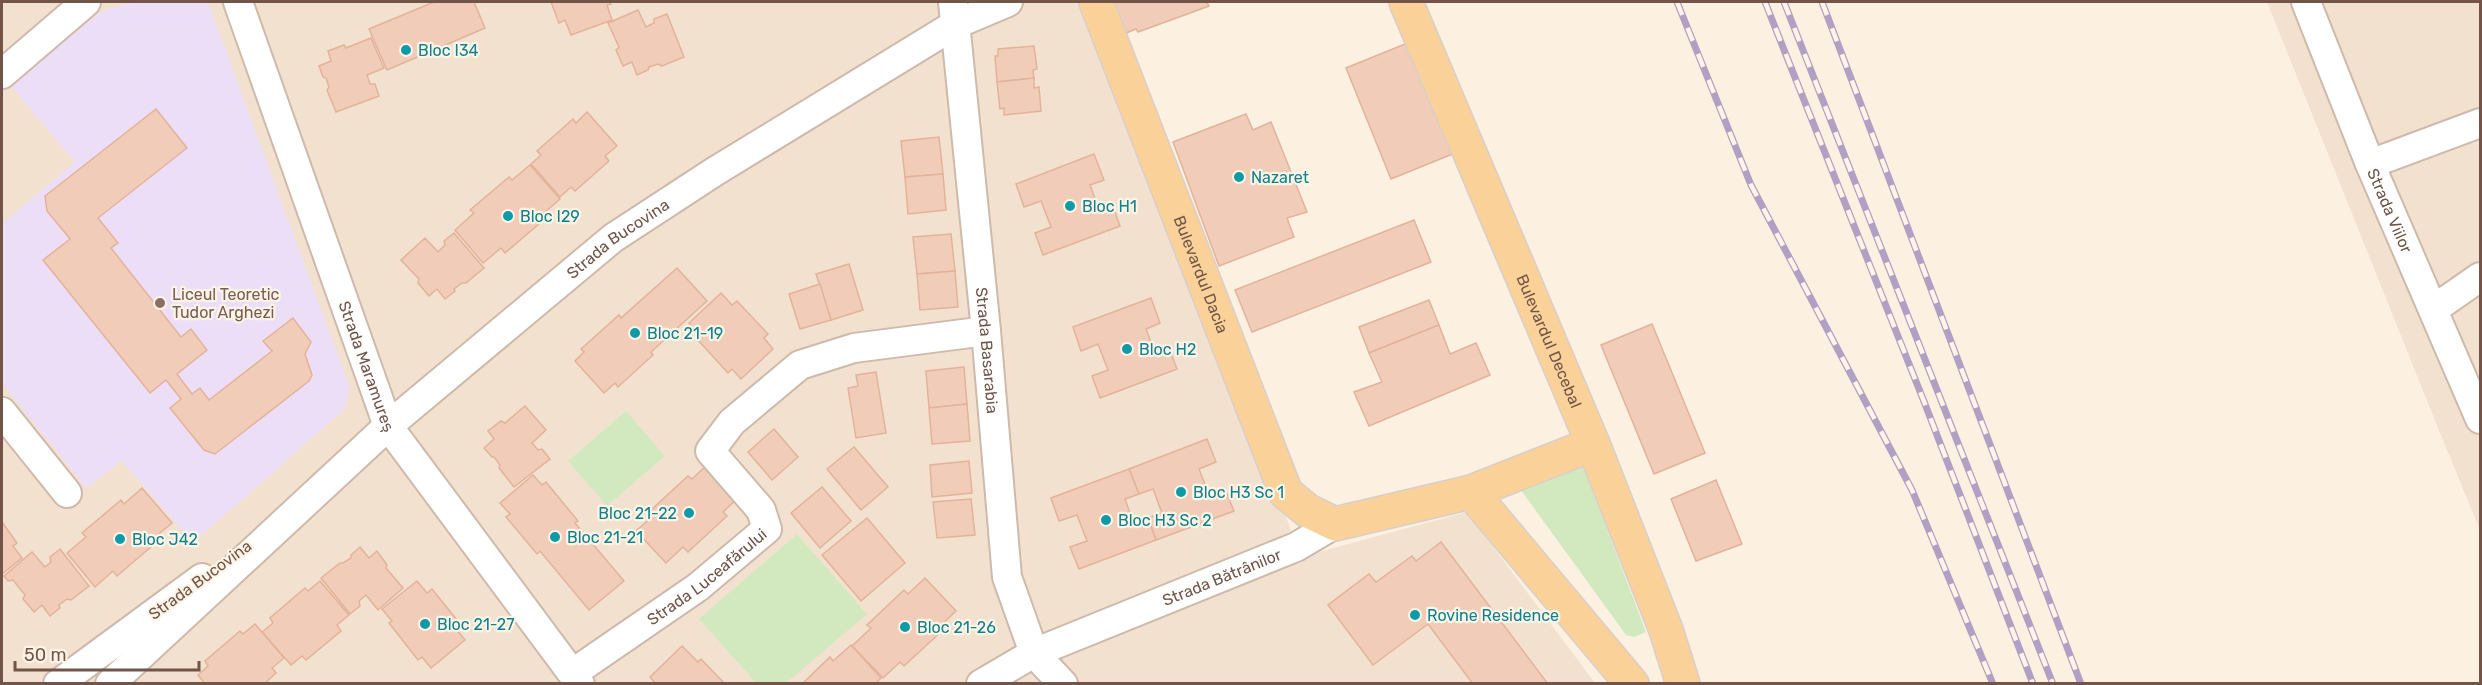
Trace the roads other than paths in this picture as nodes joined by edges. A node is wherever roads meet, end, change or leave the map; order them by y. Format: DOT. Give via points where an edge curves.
graph roads {
  1 [pos="86,2"];
  2 [pos="238,2"];
  3 [pos="1008,2"];
  4 [pos="1096,2"];
  5 [pos="1406,2"];
  6 [pos="2306,2"];
  7 [pos="954,13"];
  8 [pos="2,74"];
  9 [pos="2481,123"];
  10 [pos="2370,164"];
  11 [pos="2481,277"];
  12 [pos="2433,309"];
  13 [pos="986,331"];
  14 [pos="2,412"];
  15 [pos="2481,418"];
  16 [pos="388,426"];
  17 [pos="1593,444"];
  18 [pos="1471,492"];
  19 [pos="67,494"];
  20 [pos="312,497"];
  21 [pos="1335,524"];
  22 [pos="1034,653"];
  23 [pos="576,678"];
  24 [pos="58,684"];
  25 [pos="110,684"];
  26 [pos="981,684"];
  27 [pos="1064,684"];
  28 [pos="1632,684"];
  29 [pos="1683,684"];
  1 -- 8 [label="street"];
  2 -- 16 [label="street, Strada Maramureș"];
  3 -- 7 [label="street, Strada Bucovina"];
  4 -- 21 [label="main road, Bulevardul Dacia" via="1286,493 1308,511"];
  5 -- 17 [label="main road, Bulevardul Decebal"];
  6 -- 10 [label="street, Strada Viilor"];
  7 -- 13 [label="street, Strada Basarabia"];
  7 -- 16 [label="street, Strada Bucovina" via="613,238"];
  9 -- 10 [label="street"];
  10 -- 12 [label="street, Strada Viilor"];
  11 -- 12 [label="street"];
  12 -- 15 [label="street, Strada Viilor"];
  13 -- 22 [label="street, Strada Basarabia" via="1007,577"];
  13 -- 23 [label="street, Strada Luceafărului" via="854,348 800,364 769,389 732,422 710,451 761,510 767,529 698,587"];
  14 -- 19 [label="street"];
  16 -- 20 [label="street, Strada Bucovina"];
  16 -- 23 [label="street, Strada Maramureș"];
  17 -- 18 [label="main road, Strada Bătrânilor"];
  17 -- 29 [label="main road, Bulevardul Decebal" via="1666,630"];
  18 -- 21 [label="main road, Strada Bătrânilor"];
  18 -- 28 [label="main road"];
  20 -- 24 [label="street, Strada Bucovina"];
  20 -- 25 [label="street, Strada Bucovina"];
  21 -- 22 [label="street, Strada Bătrânilor" via="1296,547"];
  22 -- 26 [label="street, Strada Bătrânilor"];
  22 -- 27 [label="street, Strada Basarabia"];
}
